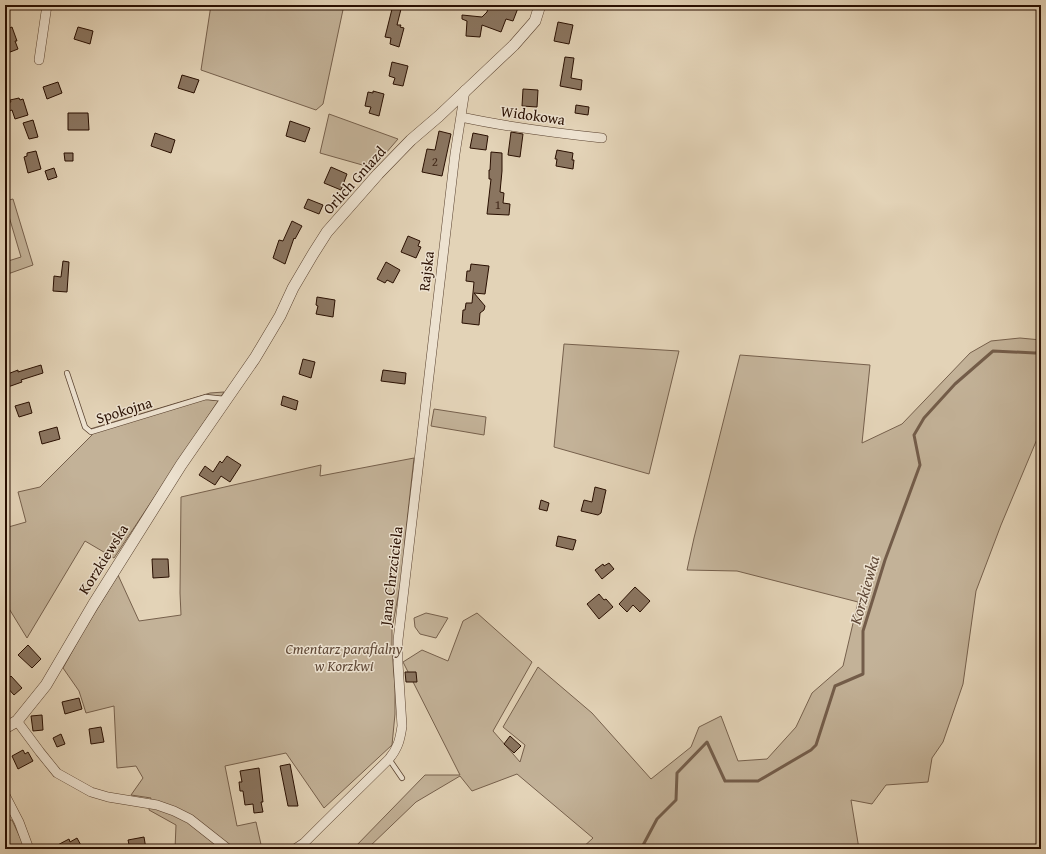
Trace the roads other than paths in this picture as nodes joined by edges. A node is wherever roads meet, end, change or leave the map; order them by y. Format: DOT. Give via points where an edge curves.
graph roads {
  1 [pos="47,5"];
  2 [pos="540,5"];
  3 [pos="40,60"];
  4 [pos="465,90"];
  5 [pos="461,117"];
  6 [pos="602,138"];
  7 [pos="67,373"];
  8 [pos="225,401"];
  9 [pos="419,455"];
  10 [pos="17,721"];
  11 [pos="5,728"];
  12 [pos="389,759"];
  13 [pos="402,778"];
  14 [pos="5,795"];
  15 [pos="29,849"];
  16 [pos="228,849"];
  17 [pos="295,849"];
  1 -- 3 [label="street"];
  2 -- 4 [label="street, Orlich Gniazd" via="535,21 514,45"];
  4 -- 5 [label="street, Rajska"];
  4 -- 8 [label="street, Orlich Gniazd" via="411,140 327,232 294,286 277,322"];
  5 -- 6 [label="street, Widokowa"];
  5 -- 9 [label="street, Rajska"];
  7 -- 8 [label="lane, Spokojna" via="85,427 91,432 206,397"];
  8 -- 10 [label="street, Korzkiewska" via="157,502 46,685"];
  9 -- 12 [label="street, Jana Chrzciciela" via="398,640 402,726 396,750"];
  10 -- 11 [label="street, Korzkiewska"];
  10 -- 16 [label="street" via="57,772 91,792 157,805 174,811 190,819"];
  12 -- 13 [label="lane"];
  12 -- 17 [label="street, Jana Chrzciciela"];
  14 -- 15 [label="street"];
}
